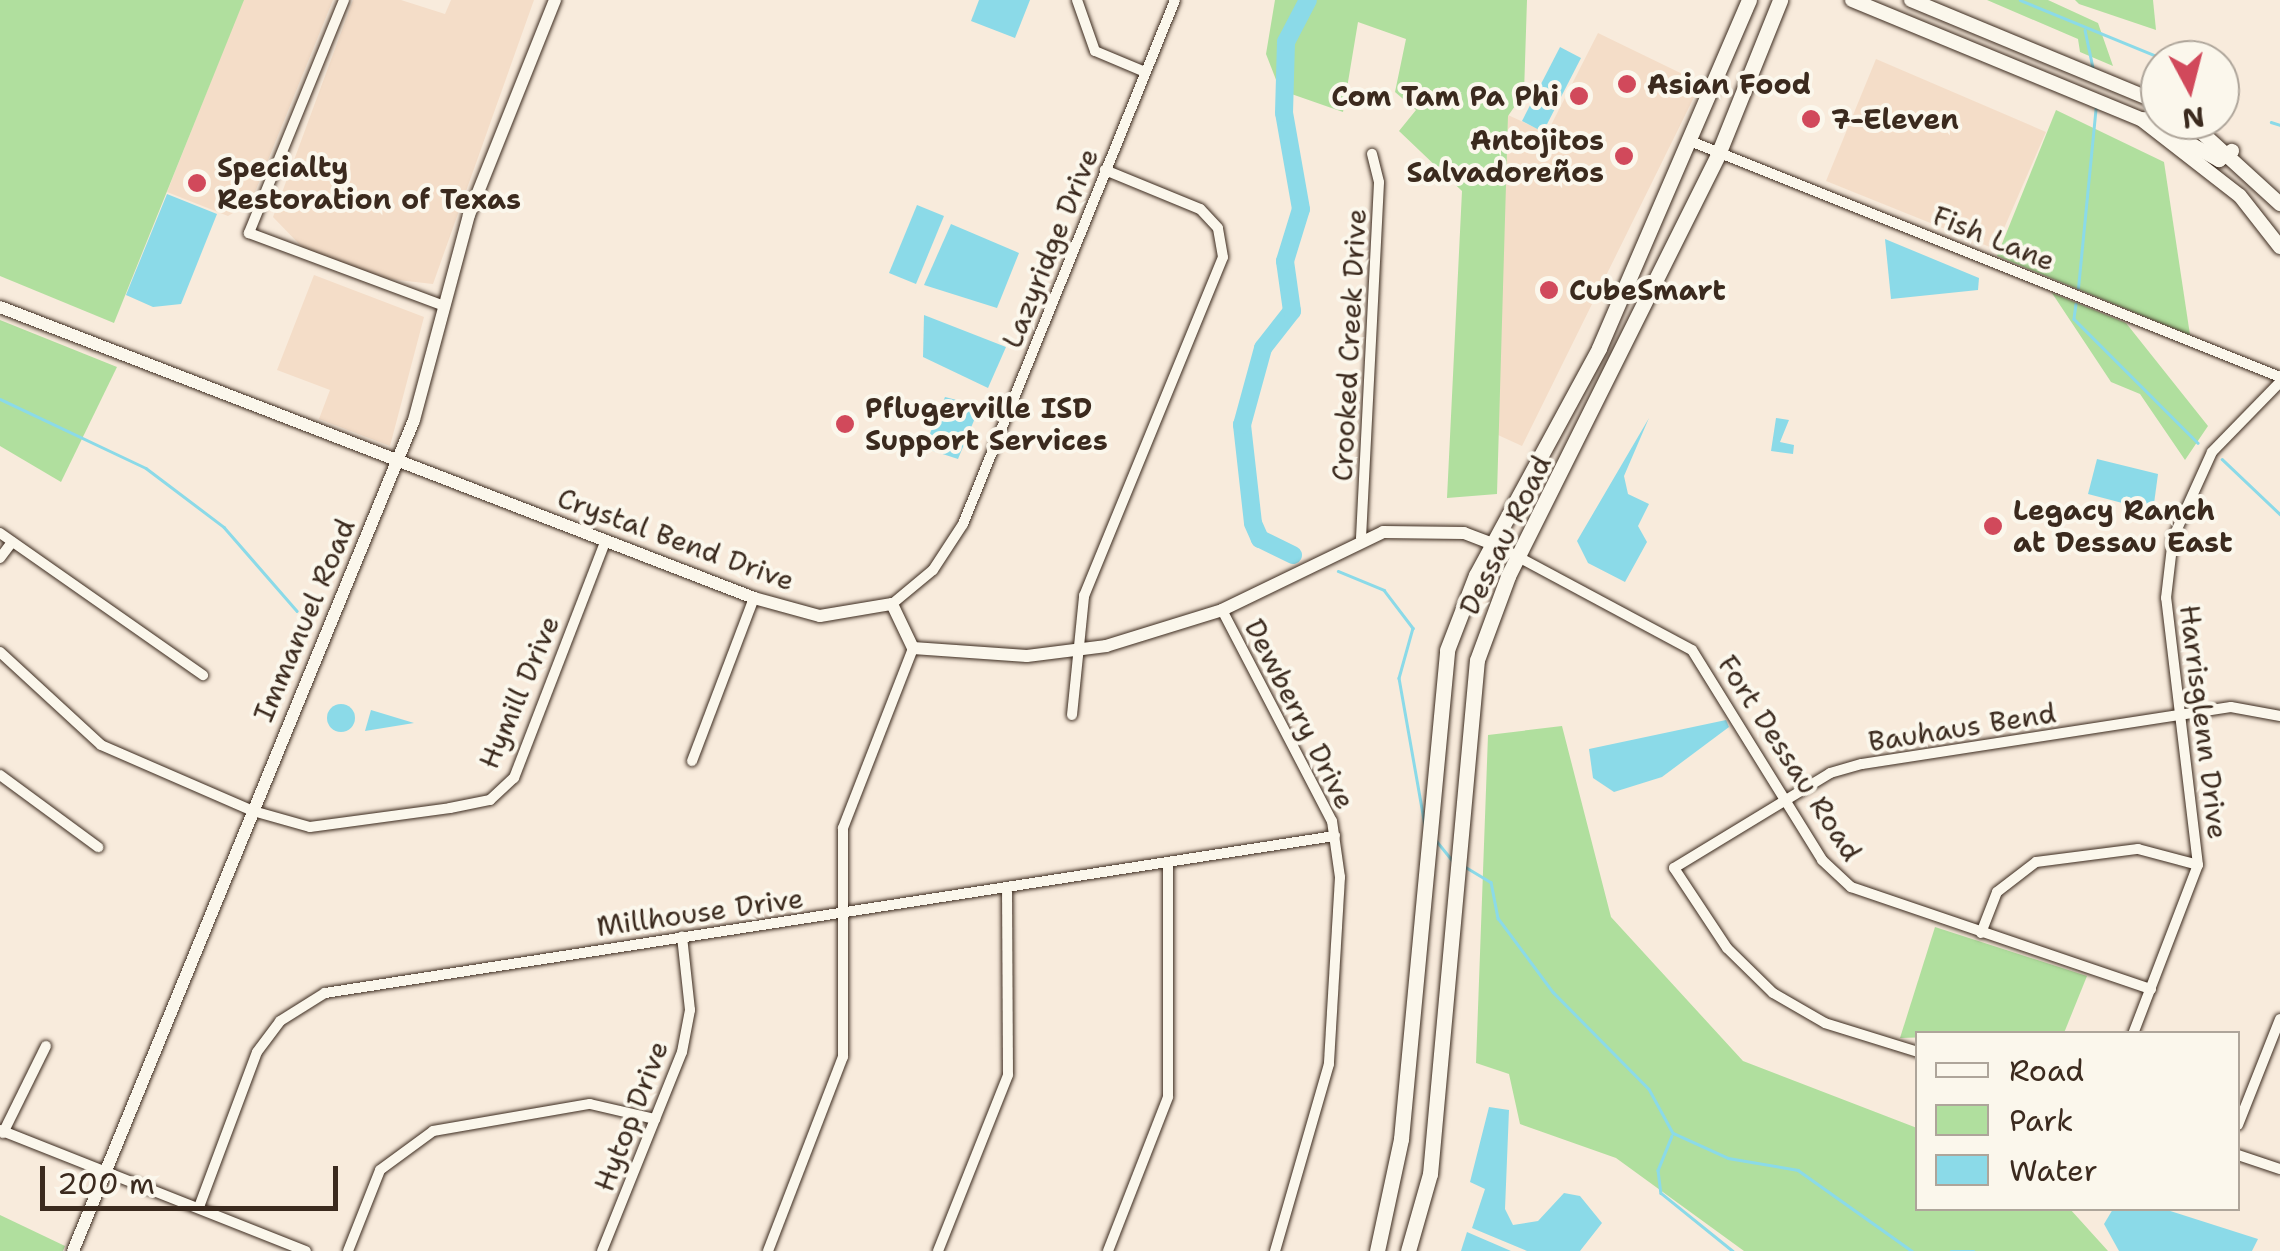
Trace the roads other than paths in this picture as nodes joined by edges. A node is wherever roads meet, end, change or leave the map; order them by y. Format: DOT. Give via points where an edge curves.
graph roads {
  1 [pos="344,0"];
  2 [pos="555,0"];
  3 [pos="1076,0"];
  4 [pos="1174,0"];
  5 [pos="1749,0"];
  6 [pos="1780,0"];
  7 [pos="1852,0"];
  8 [pos="1911,0"];
  9 [pos="1144,72"];
  10 [pos="2140,94"];
  11 [pos="2140,118"];
  12 [pos="2169,140"];
  13 [pos="2190,140"];
  14 [pos="2216,140"];
  15 [pos="1690,141"];
  16 [pos="2232,151"];
  17 [pos="1718,152"];
  18 [pos="1372,154"];
  19 [pos="1105,170"];
  20 [pos="2280,204"];
  21 [pos="2280,247"];
  22 [pos="442,305"];
  23 [pos="0,307"];
  24 [pos="2280,380"];
  25 [pos="396,464"];
  26 [pos="0,534"];
  27 [pos="1361,538"];
  28 [pos="606,540"];
  29 [pos="12,542"];
  30 [pos="1496,544"];
  31 [pos="1520,556"];
  32 [pos="0,558"];
  33 [pos="754,598"];
  34 [pos="892,604"];
  35 [pos="1222,610"];
  36 [pos="913,648"];
  37 [pos="1078,650"];
  38 [pos="0,652"];
  39 [pos="203,675"];
  40 [pos="1072,715"];
  41 [pos="2181,715"];
  42 [pos="2280,716"];
  43 [pos="692,761"];
  44 [pos="0,776"];
  45 [pos="1787,798"];
  46 [pos="253,812"];
  47 [pos="1335,836"];
  48 [pos="98,847"];
  49 [pos="1168,864"];
  50 [pos="2198,865"];
  51 [pos="1007,892"];
  52 [pos="838,916"];
  53 [pos="1981,933"];
  54 [pos="682,936"];
  55 [pos="2151,989"];
  56 [pos="2280,1018"];
  57 [pos="2134,1031"];
  58 [pos="46,1046"];
  59 [pos="1915,1051"];
  60 [pos="655,1119"];
  61 [pos="2240,1120"];
  62 [pos="2,1131"];
  63 [pos="2240,1156"];
  64 [pos="2280,1169"];
  65 [pos="106,1170"];
  66 [pos="199,1208"];
  67 [pos="73,1251"];
  68 [pos="306,1251"];
  69 [pos="348,1251"];
  70 [pos="602,1251"];
  71 [pos="768,1251"];
  72 [pos="938,1251"];
  73 [pos="1108,1251"];
  74 [pos="1275,1251"];
  75 [pos="1377,1251"];
  76 [pos="1408,1251"];
  1 -- 22 [label="street" via="249,232"];
  2 -- 22 [label="street, Immanuel Road"];
  3 -- 9 [label="street" via="1095,50"];
  4 -- 9 [label="street, Lazyridge Drive"];
  5 -- 15 [label="main road, Dessau Road"];
  6 -- 17 [label="main road, Dessau Road"];
  7 -- 11 [label="main road"];
  8 -- 10 [label="main road"];
  9 -- 19 [label="street, Lazyridge Drive"];
  12 -- 21 [label="main road" via="2240,196"];
  13 -- 16 [label="main road" via="2219,160"];
  14 -- 16 [label="main road"];
  15 -- 17 [label="street, Fish Lane"];
  15 -- 30 [label="main road, Dessau Road" via="1599,348"];
  16 -- 20 [label="main road"];
  17 -- 24 [label="street, Fish Lane"];
  17 -- 31 [label="main road, Dessau Road"];
  18 -- 27 [label="street, Crooked Creek Drive" via="1380,182"];
  19 -- 34 [label="street, Lazyridge Drive" via="963,524 933,570"];
  19 -- 37 [label="street" via="1200,209 1218,228 1222,257 1084,596"];
  22 -- 25 [label="street, Immanuel Road"];
  23 -- 25 [label="street, Crystal Bend Drive"];
  24 -- 41 [label="street, Harrisglenn Drive" via="2212,452 2182,504 2166,598"];
  25 -- 28 [label="street, Crystal Bend Drive"];
  25 -- 46 [label="street, Immanuel Road"];
  26 -- 29 [label="street"];
  27 -- 30 [label="street" via="1451,532"];
  27 -- 35 [label="street"];
  28 -- 33 [label="street, Crystal Bend Drive"];
  28 -- 46 [label="street, Hymill Drive" via="514,778 490,800 310,827"];
  29 -- 32 [label="street"];
  29 -- 39 [label="street"];
  30 -- 31 [label="street, Fort Dessau Road"];
  30 -- 75 [label="main road, Dessau Road" via="1448,648 1401,1138"];
  31 -- 45 [label="street, Fort Dessau Road" via="1692,650"];
  31 -- 76 [label="main road, Dessau Road" via="1477,660 1457,938 1430,1174"];
  33 -- 34 [label="street, Crystal Bend Drive" via="820,616"];
  33 -- 43 [label="street"];
  34 -- 36 [label="street"];
  35 -- 37 [label="street"];
  35 -- 47 [label="street, Dewberry Drive"];
  36 -- 37 [label="street"];
  36 -- 52 [label="street" via="843,828"];
  37 -- 40 [label="street"];
  38 -- 46 [label="street, Hymill Drive" via="101,745"];
  41 -- 42 [label="street, Bauhaus Bend" via="2231,707"];
  41 -- 45 [label="street, Bauhaus Bend" via="1862,764"];
  41 -- 50 [label="street, Harrisglenn Drive"];
  44 -- 48 [label="street"];
  45 -- 53 [label="street, Fort Dessau Road" via="1822,860 1850,887"];
  45 -- 59 [label="street, Bauhaus Bend" via="1674,868 1726,948 1773,993 1825,1022"];
  46 -- 65 [label="street, Immanuel Road"];
  47 -- 49 [label="street, Millhouse Drive"];
  47 -- 74 [label="street, Dewberry Drive" via="1329,1064"];
  49 -- 51 [label="street, Millhouse Drive"];
  49 -- 73 [label="street" via="1168,1097"];
  50 -- 53 [label="street" via="2138,850 2036,862 1997,892"];
  50 -- 55 [label="street, Harrisglenn Drive"];
  51 -- 52 [label="street, Millhouse Drive"];
  51 -- 72 [label="street" via="1008,1074"];
  52 -- 54 [label="street, Millhouse Drive"];
  52 -- 71 [label="street" via="843,1058"];
  53 -- 55 [label="street, Fort Dessau Road"];
  54 -- 60 [label="street, Hytop Drive" via="689,1026"];
  54 -- 66 [label="street, Millhouse Drive" via="365,984 297,1006 257,1052"];
  55 -- 57 [label="street, Harrisglenn Drive"];
  56 -- 61 [label="street"];
  58 -- 62 [label="street"];
  60 -- 69 [label="street" via="590,1104 433,1131 380,1170"];
  60 -- 70 [label="street, Hytop Drive"];
  62 -- 65 [label="street"];
  63 -- 64 [label="street"];
  65 -- 66 [label="street"];
  65 -- 67 [label="street, Immanuel Road"];
  66 -- 68 [label="street"];
}
